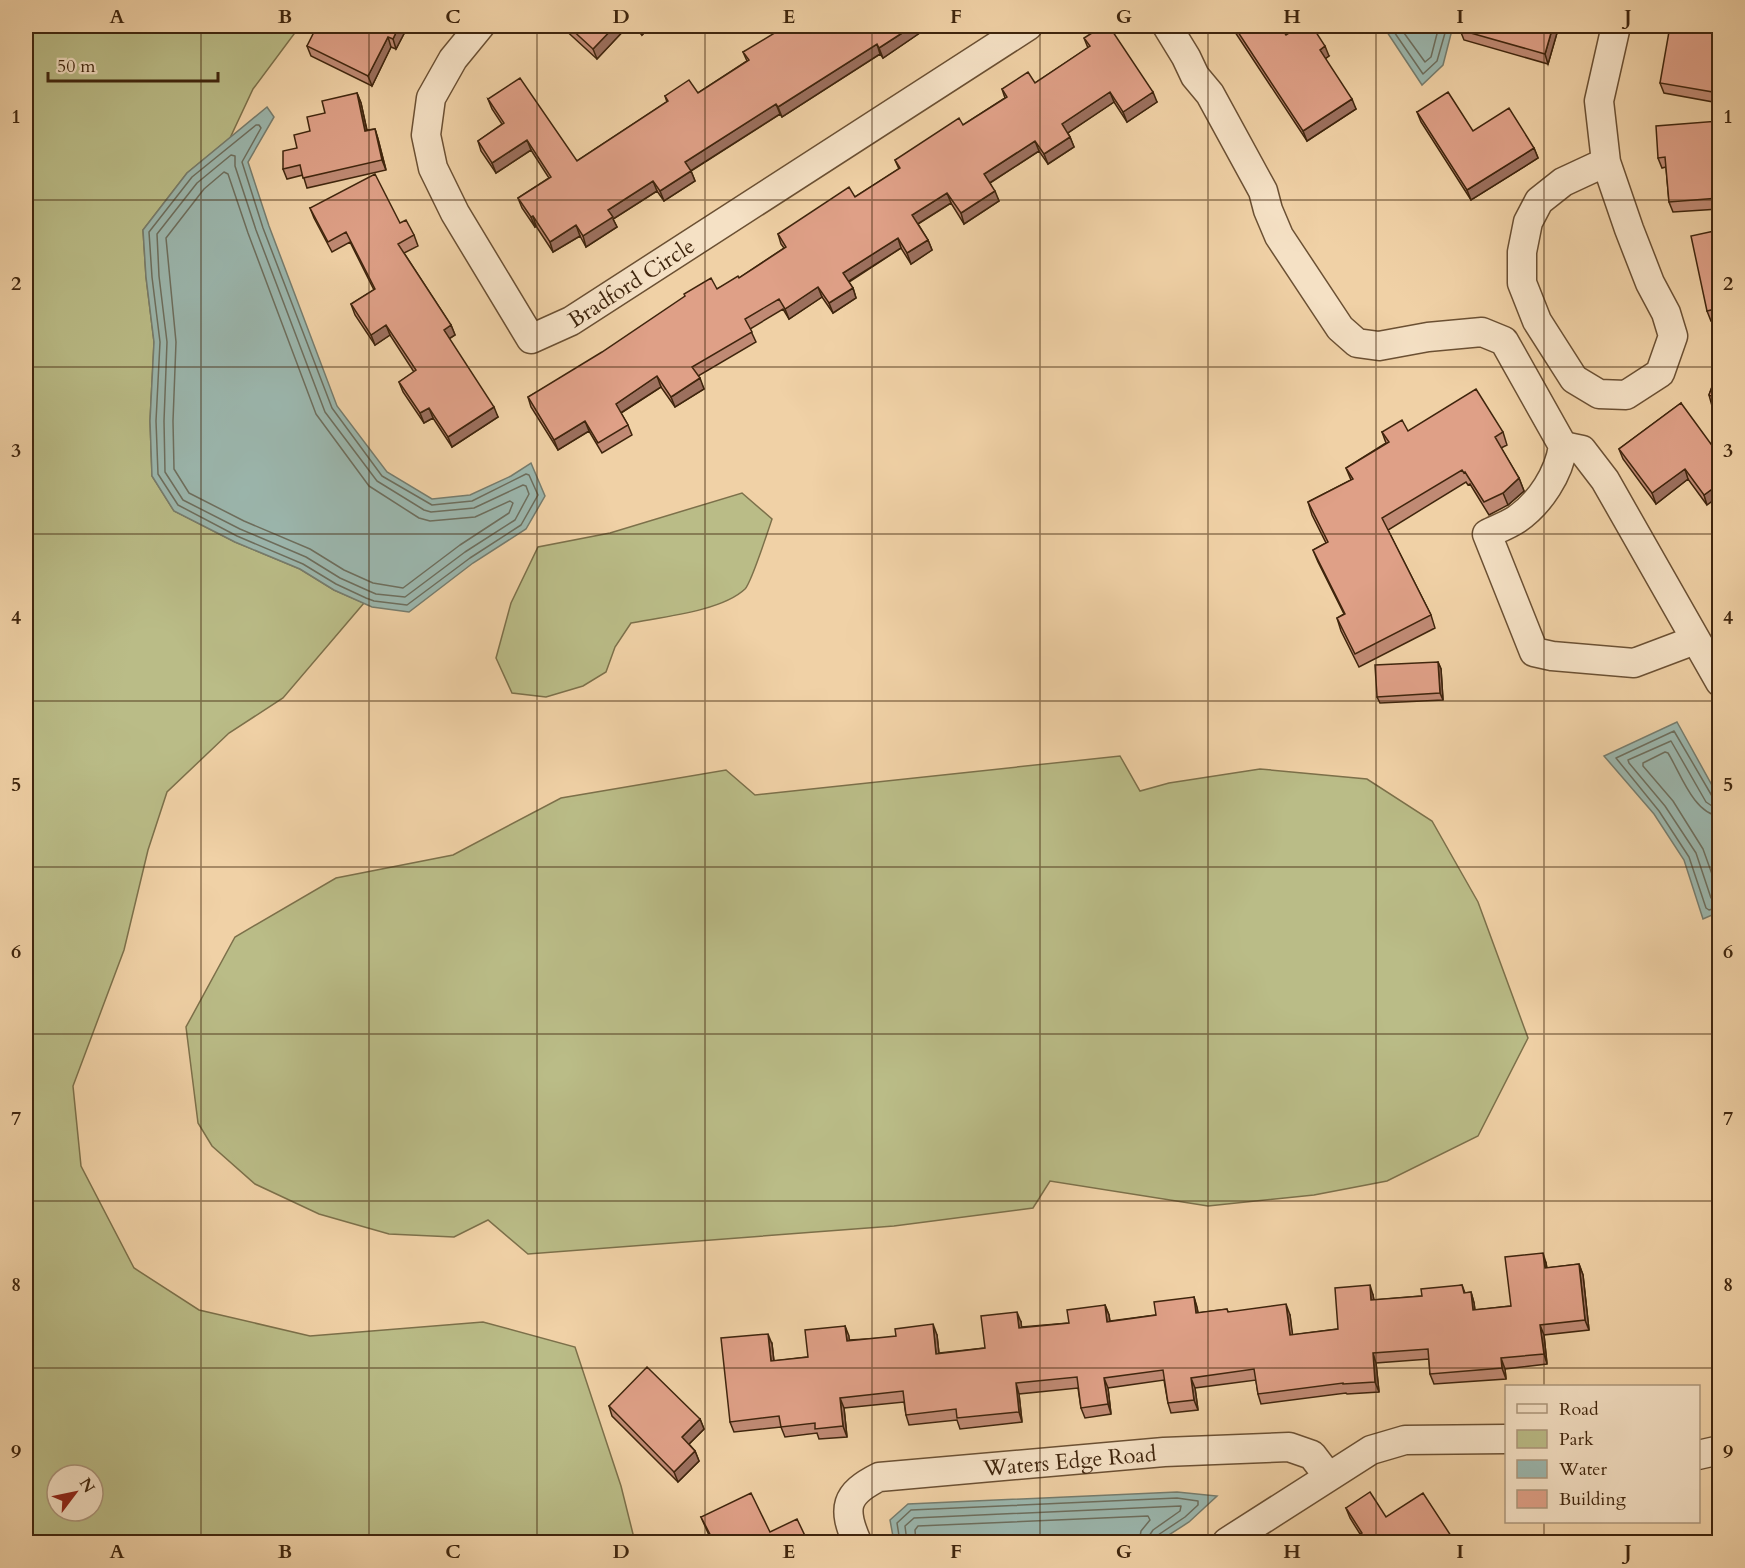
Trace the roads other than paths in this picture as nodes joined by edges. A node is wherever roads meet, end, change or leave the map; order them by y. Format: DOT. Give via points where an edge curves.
graph roads {
  1 [pos="480,26"];
  2 [pos="1028,26"];
  3 [pos="1167,26"];
  4 [pos="1616,26"];
  5 [pos="1606,162"];
  6 [pos="1563,446"];
  7 [pos="1695,640"];
  8 [pos="1719,682"];
  9 [pos="1505,1440"];
  10 [pos="1719,1450"];
  11 [pos="1700,1455"];
  12 [pos="1328,1476"];
  13 [pos="857,1542"];
  14 [pos="1227,1542"];
  1 -- 2 [label="street, Bradford Circle" via="453,59 431,98 426,135 433,168 455,213 531,339 571,321"];
  3 -- 6 [label="street" via="1263,191 1280,236 1340,328 1357,343 1379,346 1482,332 1504,341"];
  4 -- 5 [label="street" via="1599,101"];
  5 -- 5 [label="street" via="1563,182 1539,201 1528,222 1522,252 1522,283 1537,321 1574,379 1599,394 1626,395 1660,373 1673,336"];
  6 -- 7 [label="street" via="1582,450 1605,480"];
  6 -- 7 [label="street" via="1561,461 1537,501 1516,519 1487,534 1534,652 1634,663"];
  7 -- 8 [label="street"];
  9 -- 12 [label="street" via="1405,1440 1371,1450"];
  10 -- 11 [label="street"];
  12 -- 13 [label="street, Waters Edge Road" via="1312,1455 1289,1447 1164,1452 879,1477 859,1487 849,1503 849,1526"];
  12 -- 14 [label="street"];
}
